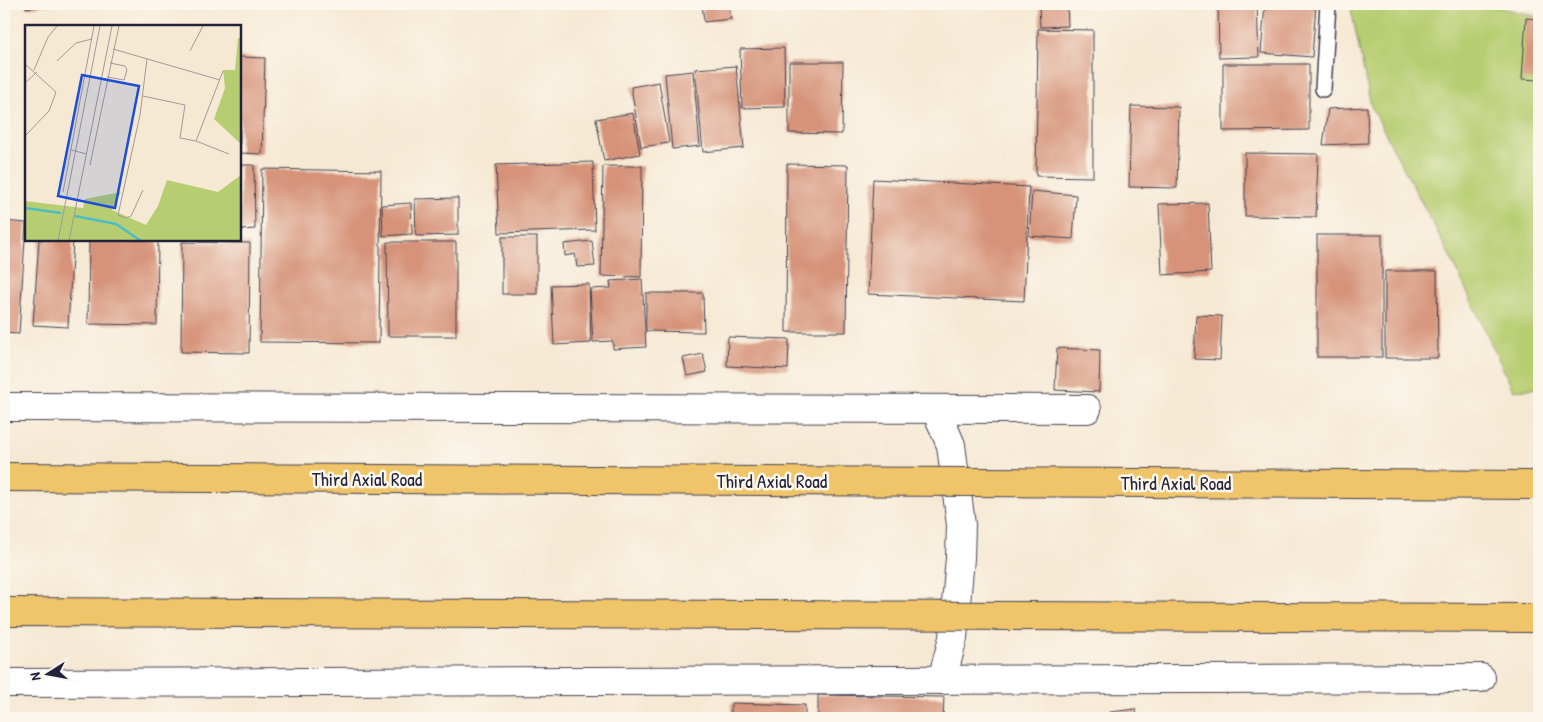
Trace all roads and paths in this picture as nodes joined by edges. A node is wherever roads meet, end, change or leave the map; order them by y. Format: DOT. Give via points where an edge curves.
graph roads {
  1 [pos="1328,4"];
  2 [pos="1323,89"];
  3 [pos="4,407"];
  4 [pos="1086,409"];
  5 [pos="936,410"];
  6 [pos="4,477"];
  7 [pos="1539,485"];
  8 [pos="4,612"];
  9 [pos="1539,618"];
  10 [pos="1480,678"];
  11 [pos="942,680"];
  12 [pos="4,683"];
  1 -- 2 [label="lane"];
  3 -- 5 [label="street"];
  4 -- 5 [label="street"];
  5 -- 11 [label="street" via="950,445 961,525 953,638"];
  6 -- 7 [label="highway, Third Axial Road, bridge"];
  8 -- 9 [label="highway, bridge"];
  10 -- 11 [label="street"];
  11 -- 12 [label="street"];
}
